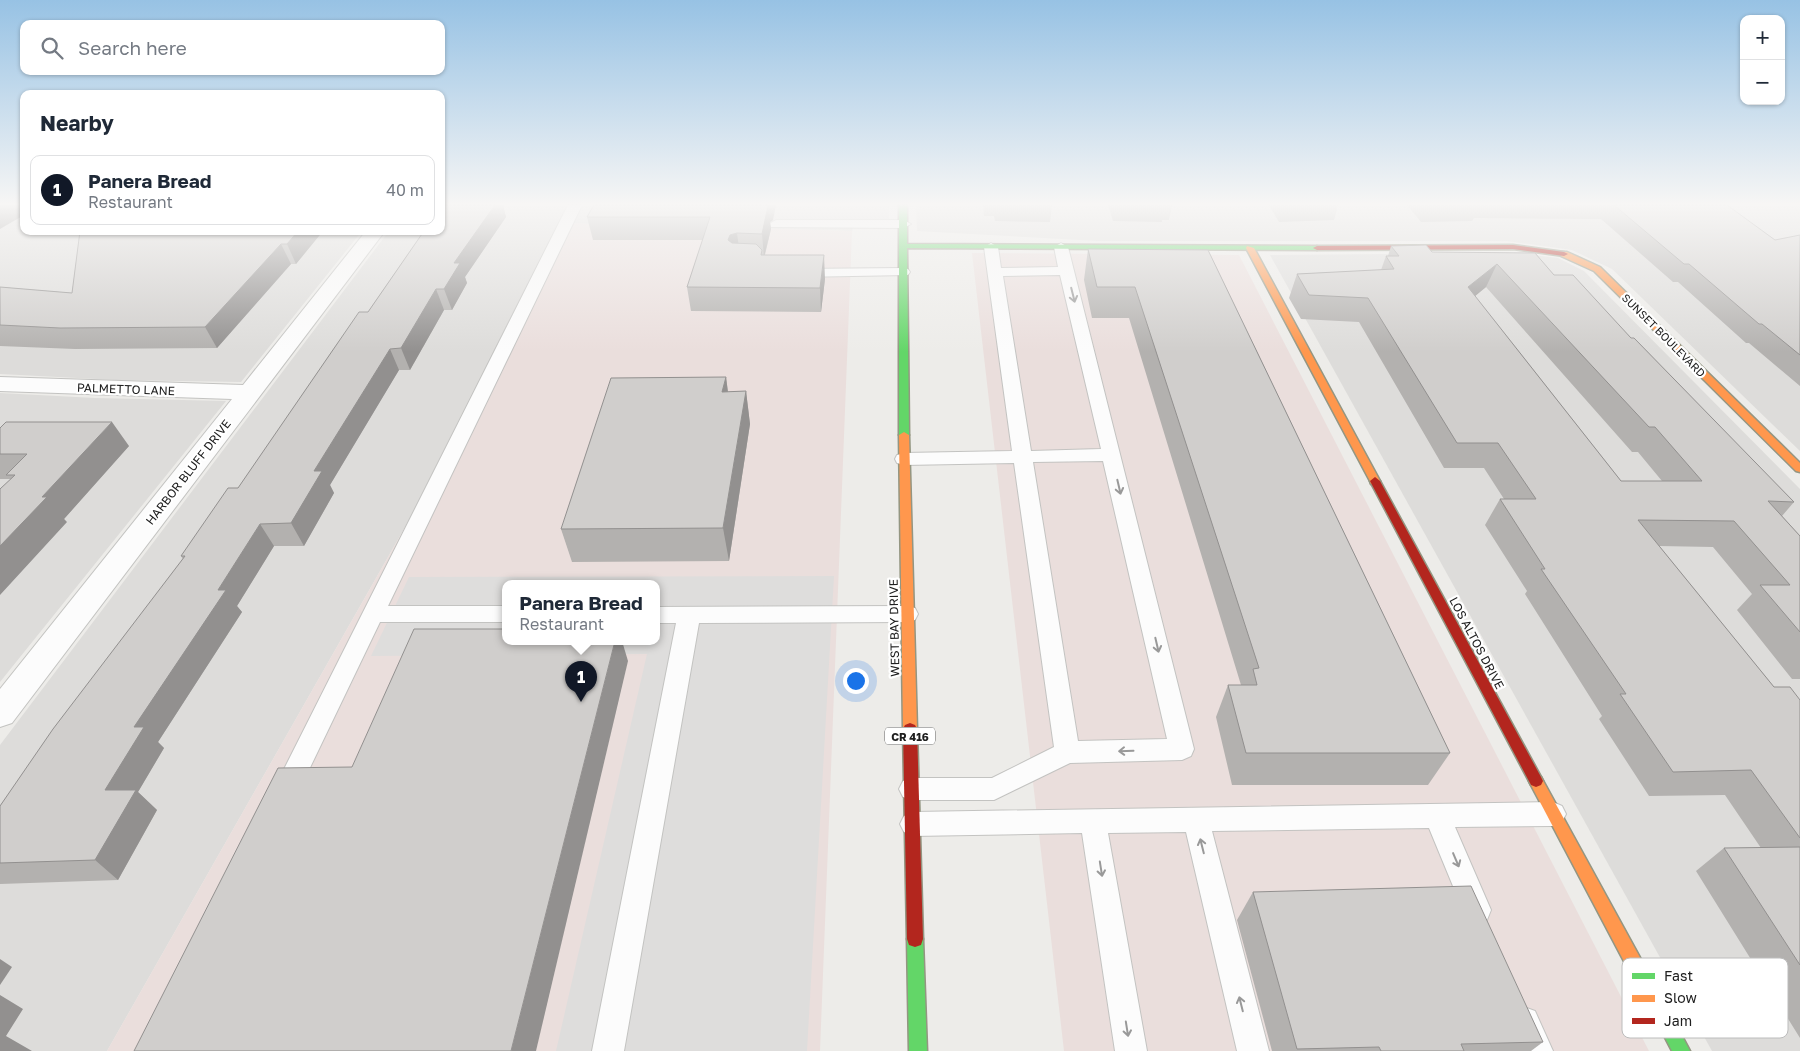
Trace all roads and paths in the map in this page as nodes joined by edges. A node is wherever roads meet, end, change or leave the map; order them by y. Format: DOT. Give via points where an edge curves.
graph roads {
  1 [pos="358,254"];
  2 [pos="551,254"];
  3 [pos="904,254"];
  4 [pos="992,254"];
  5 [pos="1063,254"];
  6 [pos="1253,254"];
  7 [pos="1564,254"];
  8 [pos="903,272"];
  9 [pos="995,272"];
  10 [pos="1067,272"];
  11 [pos="784,273"];
  12 [pos="0,384"];
  13 [pos="251,392"];
  14 [pos="1111,455"];
  15 [pos="1023,457"];
  16 [pos="904,459"];
  17 [pos="1800,469"];
  18 [pos="373,614"];
  19 [pos="502,614"];
  20 [pos="907,614"];
  21 [pos="660,615"];
  22 [pos="689,616"];
  23 [pos="0,713"];
  24 [pos="1067,752"];
  25 [pos="912,789"];
  26 [pos="276,810"];
  27 [pos="1553,814"];
  28 [pos="1437,816"];
  29 [pos="1196,819"];
  30 [pos="1093,821"];
  31 [pos="913,824"];
  32 [pos="1487,933"];
  33 [pos="1631,958"];
  34 [pos="1514,997"];
  35 [pos="1674,1038"];
  36 [pos="608,1051"];
  37 [pos="918,1051"];
  38 [pos="1131,1051"];
  39 [pos="1253,1051"];
  40 [pos="1537,1051"];
  41 [pos="1681,1051"];
  1 -- 13 [label="street, HARBOR BLUFF DRIVE"];
  2 -- 18 [label="lane"];
  3 -- 8 [label="street, WEST BAY DRIVE / CR 416"];
  4 -- 9 [label="lane"];
  5 -- 10 [label="lane"];
  6 -- 27 [label="street, LOS ALTOS DRIVE"];
  7 -- 17 [label="street, SUNSET BOULEVARD" via="1597,269"];
  8 -- 11 [label="lane"];
  8 -- 16 [label="street, WEST BAY DRIVE / CR 416"];
  9 -- 10 [label="lane"];
  9 -- 15 [label="lane"];
  10 -- 14 [label="lane, one-way"];
  12 -- 13 [label="street, PALMETTO LANE"];
  13 -- 23 [label="street, HARBOR BLUFF DRIVE"];
  14 -- 15 [label="lane"];
  14 -- 24 [label="lane, one-way" via="1182,749"];
  15 -- 16 [label="lane"];
  15 -- 24 [label="lane"];
  16 -- 20 [label="street, WEST BAY DRIVE / CR 416"];
  18 -- 19 [label="lane"];
  18 -- 26 [label="lane"];
  20 -- 22 [label="lane"];
  20 -- 25 [label="street, WEST BAY DRIVE / CR 416"];
  21 -- 22 [label="lane"];
  22 -- 36 [label="lane"];
  24 -- 25 [label="lane" via="994,788"];
  25 -- 31 [label="street, WEST BAY DRIVE / CR 416"];
  27 -- 28 [label="lane"];
  27 -- 33 [label="street, LOS ALTOS DRIVE"];
  28 -- 29 [label="lane"];
  28 -- 32 [label="lane, one-way"];
  29 -- 30 [label="lane"];
  39 -- 29 [label="lane, one-way"];
  30 -- 31 [label="lane"];
  30 -- 38 [label="lane, one-way"];
  31 -- 37 [label="street, WEST BAY DRIVE / CR 416"];
  34 -- 40 [label="lane"];
  35 -- 41 [label="street, LOS ALTOS DRIVE"];
}
